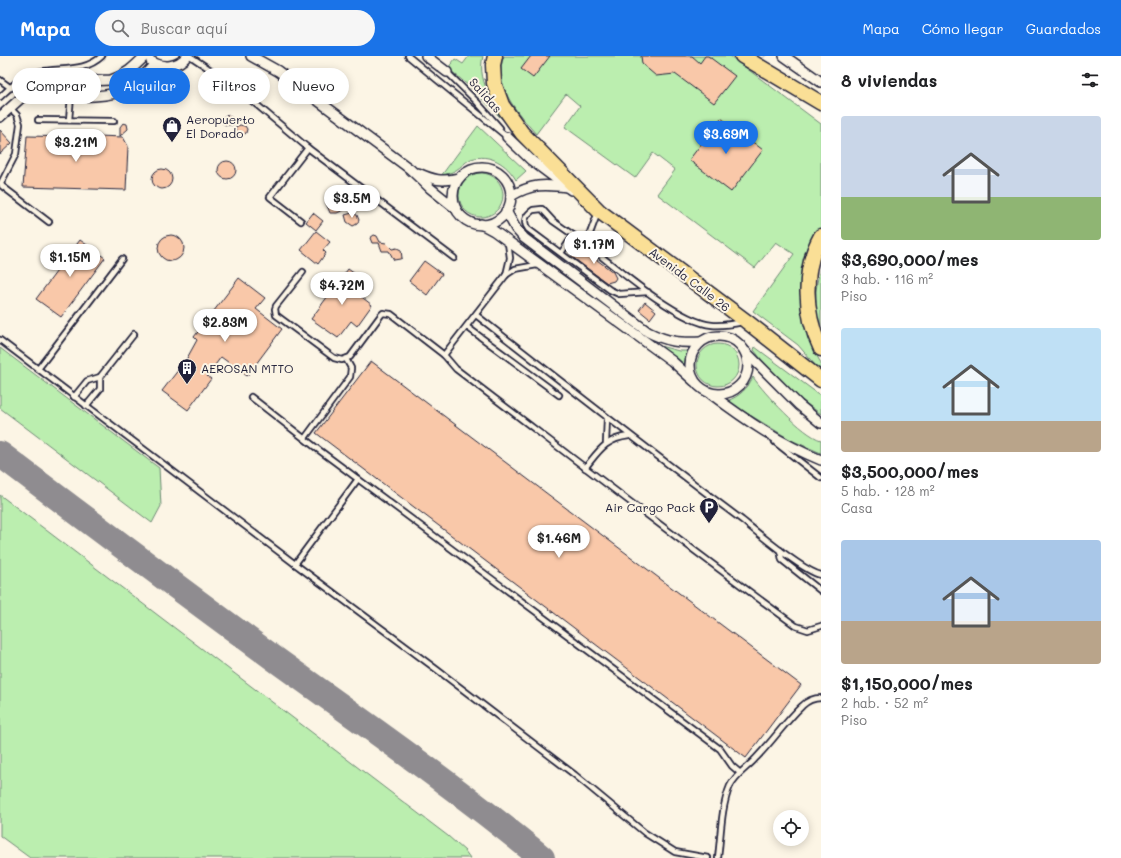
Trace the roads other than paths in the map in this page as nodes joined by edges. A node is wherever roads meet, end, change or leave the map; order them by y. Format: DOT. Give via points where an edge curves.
graph roads {
  1 [pos="102,56"];
  2 [pos="145,56"];
  3 [pos="187,56"];
  4 [pos="190,56"];
  5 [pos="251,56"];
  6 [pos="408,56"];
  7 [pos="426,56"];
  8 [pos="495,56"];
  9 [pos="742,56"];
  10 [pos="784,56"];
  11 [pos="155,64"];
  12 [pos="447,72"];
  13 [pos="0,80"];
  14 [pos="101,80"];
  15 [pos="821,82"];
  16 [pos="10,88"];
  17 [pos="101,95"];
  18 [pos="0,97"];
  19 [pos="821,103"];
  20 [pos="15,104"];
  21 [pos="70,104"];
  22 [pos="10,108"];
  23 [pos="0,117"];
  24 [pos="38,120"];
  25 [pos="69,120"];
  26 [pos="114,121"];
  27 [pos="507,137"];
  28 [pos="308,148"];
  29 [pos="410,168"];
  30 [pos="458,178"];
  31 [pos="567,187"];
  32 [pos="510,196"];
  33 [pos="455,208"];
  34 [pos="506,211"];
  35 [pos="599,211"];
  36 [pos="302,221"];
  37 [pos="49,222"];
  38 [pos="481,224"];
  39 [pos="573,236"];
  40 [pos="821,236"];
  41 [pos="508,242"];
  42 [pos="586,244"];
  43 [pos="561,253"];
  44 [pos="454,258"];
  45 [pos="122,259"];
  46 [pos="817,263"];
  47 [pos="539,264"];
  48 [pos="303,272"];
  49 [pos="504,277"];
  50 [pos="807,288"];
  51 [pos="648,292"];
  52 [pos="476,315"];
  53 [pos="746,321"];
  54 [pos="467,327"];
  55 [pos="134,334"];
  56 [pos="0,340"];
  57 [pos="701,342"];
  58 [pos="821,349"];
  59 [pos="745,352"];
  60 [pos="444,355"];
  61 [pos="346,360"];
  62 [pos="38,369"];
  63 [pos="100,377"];
  64 [pos="821,380"];
  65 [pos="694,381"];
  66 [pos="710,393"];
  67 [pos="559,395"];
  68 [pos="74,396"];
  69 [pos="251,397"];
  70 [pos="86,406"];
  71 [pos="607,418"];
  72 [pos="821,422"];
  73 [pos="758,428"];
  74 [pos="629,436"];
  75 [pos="305,438"];
  76 [pos="606,443"];
  77 [pos="821,460"];
  78 [pos="585,468"];
  79 [pos="821,478"];
  80 [pos="358,479"];
  81 [pos="780,550"];
  82 [pos="295,564"];
  83 [pos="821,574"];
  84 [pos="819,587"];
  85 [pos="821,591"];
  86 [pos="821,626"];
  87 [pos="821,698"];
  88 [pos="740,772"];
  89 [pos="708,858"];
  90 [pos="718,858"];
  1 -- 16 [label="lane" via="96,62 78,69 37,72 19,80"];
  2 -- 11 [label="street"];
  2 -- 14 [label="street" via="131,70 119,77"];
  3 -- 11 [label="street" via="173,66"];
  4 -- 28 [label="lane" via="232,84"];
  5 -- 29 [label="street" via="278,71"];
  6 -- 27 [label="lane"];
  7 -- 12 [label="street, Salidas"];
  8 -- 35 [label="main road, Avenida Calle 26" via="494,83 502,105 522,133"];
  9 -- 19 [label="main road"];
  10 -- 15 [label="street"];
  11 -- 17 [label="street" via="136,83 114,94"];
  12 -- 27 [label="lane, Salidas"];
  13 -- 16 [label="lane"];
  16 -- 18 [label="lane"];
  20 -- 22 [label="street"];
  21 -- 25 [label="lane"];
  22 -- 23 [label="street"];
  22 -- 37 [label="lane" via="20,124 16,154 1,183 2,186"];
  24 -- 25 [label="lane"];
  25 -- 26 [label="lane"];
  27 -- 31 [label="street" via="531,160"];
  28 -- 36 [label="lane" via="270,197"];
  28 -- 44 [label="lane"];
  29 -- 30 [label="street" via="433,180 447,181"];
  29 -- 33 [label="street"];
  30 -- 32 [label="street" via="473,168 491,168 505,179"];
  30 -- 33 [label="street" via="453,193"];
  31 -- 32 [label="street" via="534,185"];
  31 -- 35 [label="street"];
  32 -- 34 [label="street"];
  33 -- 38 [label="street" via="466,220"];
  34 -- 38 [label="street" via="491,223"];
  34 -- 57 [label="street" via="524,238 648,332 677,343"];
  35 -- 42 [label="lane"];
  35 -- 53 [label="main road, Avenida Calle 26"];
  38 -- 41 [label="street"];
  39 -- 42 [label="lane"];
  39 -- 43 [label="lane"];
  39 -- 43 [label="lane" via="542,209 533,210 527,215 525,222 528,228"];
  40 -- 50 [label="main road" via="812,257"];
  41 -- 47 [label="street"];
  41 -- 49 [label="lane" via="510,258"];
  42 -- 51 [label="lane"];
  43 -- 51 [label="lane" via="610,290 619,294"];
  45 -- 62 [label="lane"];
  46 -- 50 [label="lane"];
  47 -- 49 [label="lane" via="521,267"];
  47 -- 65 [label="street" via="672,361"];
  48 -- 61 [label="lane" via="274,309 276,315 334,358"];
  49 -- 52 [label="lane"];
  50 -- 58 [label="main road" via="813,330"];
  51 -- 53 [label="lane" via="691,320 712,325"];
  52 -- 54 [label="lane"];
  52 -- 71 [label="lane"];
  53 -- 64 [label="main road, Avenida Calle 26"];
  54 -- 60 [label="lane"];
  54 -- 67 [label="lane"];
  55 -- 63 [label="lane"];
  56 -- 62 [label="lane"];
  57 -- 59 [label="street" via="710,337 730,338"];
  57 -- 65 [label="street" via="695,348 689,364"];
  59 -- 66 [label="street" via="748,371 738,388 720,395"];
  59 -- 72 [label="street" via="799,405"];
  60 -- 61 [label="lane" via="391,314 383,313"];
  60 -- 78 [label="lane" via="456,369"];
  61 -- 75 [label="lane" via="351,368 350,377"];
  62 -- 68 [label="lane"];
  63 -- 68 [label="lane" via="87,381"];
  63 -- 70 [label="lane" via="100,389"];
  65 -- 66 [label="street" via="701,389"];
  66 -- 73 [label="street"];
  68 -- 70 [label="lane"];
  69 -- 75 [label="lane"];
  70 -- 82 [label="lane"];
  71 -- 74 [label="lane"];
  71 -- 76 [label="lane"];
  73 -- 77 [label="street" via="795,450"];
  73 -- 79 [label="lane"];
  74 -- 76 [label="lane"];
  74 -- 81 [label="lane"];
  75 -- 80 [label="lane"];
  76 -- 78 [label="lane"];
  78 -- 86 [label="lane" via="796,626 808,630"];
  80 -- 82 [label="lane"];
  80 -- 88 [label="lane" via="720,749 732,766"];
  81 -- 83 [label="lane" via="812,572"];
  81 -- 84 [label="lane" via="782,560"];
  82 -- 89 [label="lane" via="575,775 645,833 675,852"];
  84 -- 85 [label="lane"];
  87 -- 88 [label="lane" via="815,698 802,706 755,760"];
  88 -- 90 [label="lane" via="728,793"];
}
